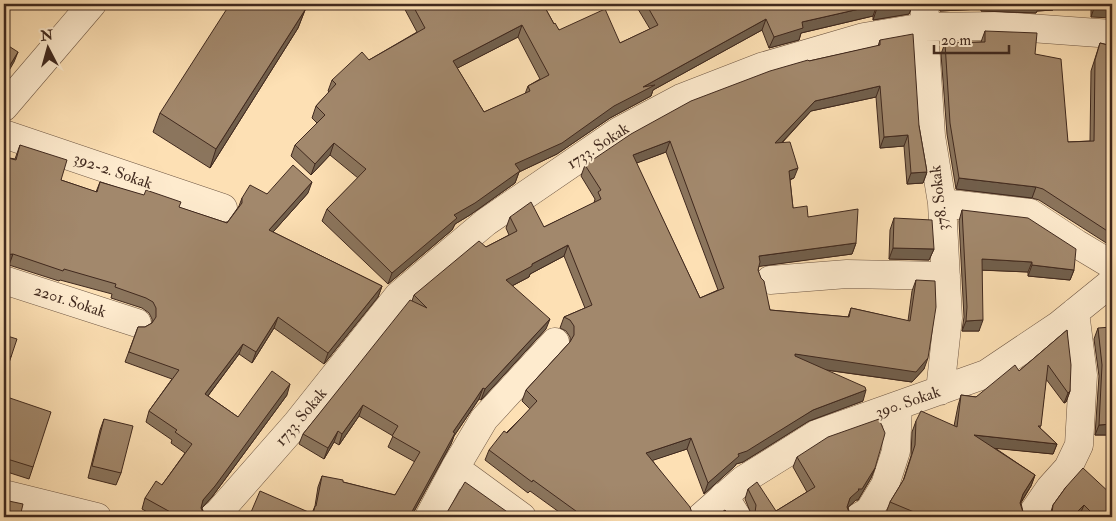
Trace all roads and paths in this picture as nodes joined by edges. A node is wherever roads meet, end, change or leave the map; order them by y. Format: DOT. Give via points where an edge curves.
graph roads {
  1 [pos="92,4"];
  2 [pos="925,15"];
  3 [pos="1112,34"];
  4 [pos="4,107"];
  5 [pos="4,134"];
  6 [pos="942,203"];
  7 [pos="223,208"];
  8 [pos="1112,265"];
  9 [pos="946,276"];
  10 [pos="4,280"];
  11 [pos="770,280"];
  12 [pos="1112,282"];
  13 [pos="1075,312"];
  14 [pos="137,323"];
  15 [pos="555,342"];
  16 [pos="940,391"];
  17 [pos="898,406"];
  18 [pos="455,468"];
  19 [pos="4,494"];
  20 [pos="731,507"];
  21 [pos="97,517"];
  22 [pos="213,517"];
  23 [pos="429,517"];
  24 [pos="522,517"];
  25 [pos="701,517"];
  26 [pos="859,517"];
  27 [pos="1034,517"];
  1 -- 4 [label="street"];
  2 -- 3 [label="street, 1733. Sokak" via="1000,26"];
  2 -- 6 [label="street, 378. Sokak" via="930,136"];
  2 -- 22 [label="street, 1733. Sokak" via="864,37 770,64 681,98 619,130 494,216 398,296 297,423"];
  5 -- 7 [label="street, 392-2. Sokak"];
  6 -- 8 [label="street" via="1030,213"];
  6 -- 9 [label="street, 378. Sokak"];
  9 -- 11 [label="street" via="847,274"];
  9 -- 16 [label="street, 378. Sokak" via="948,318"];
  10 -- 14 [label="street, 2201. Sokak"];
  12 -- 13 [label="street, 390. Sokak"];
  13 -- 16 [label="street, 390. Sokak" via="986,374"];
  13 -- 27 [label="street" via="1082,375 1079,445 1068,468 1032,514"];
  15 -- 18 [label="street" via="484,419"];
  16 -- 17 [label="street, 390. Sokak"];
  17 -- 20 [label="street, 390. Sokak" via="817,434 744,480"];
  17 -- 26 [label="street" via="896,451 885,485 869,511"];
  18 -- 23 [label="street"];
  18 -- 24 [label="street"];
  19 -- 21 [label="street"];
  20 -- 25 [label="street, 390. Sokak"];
}
